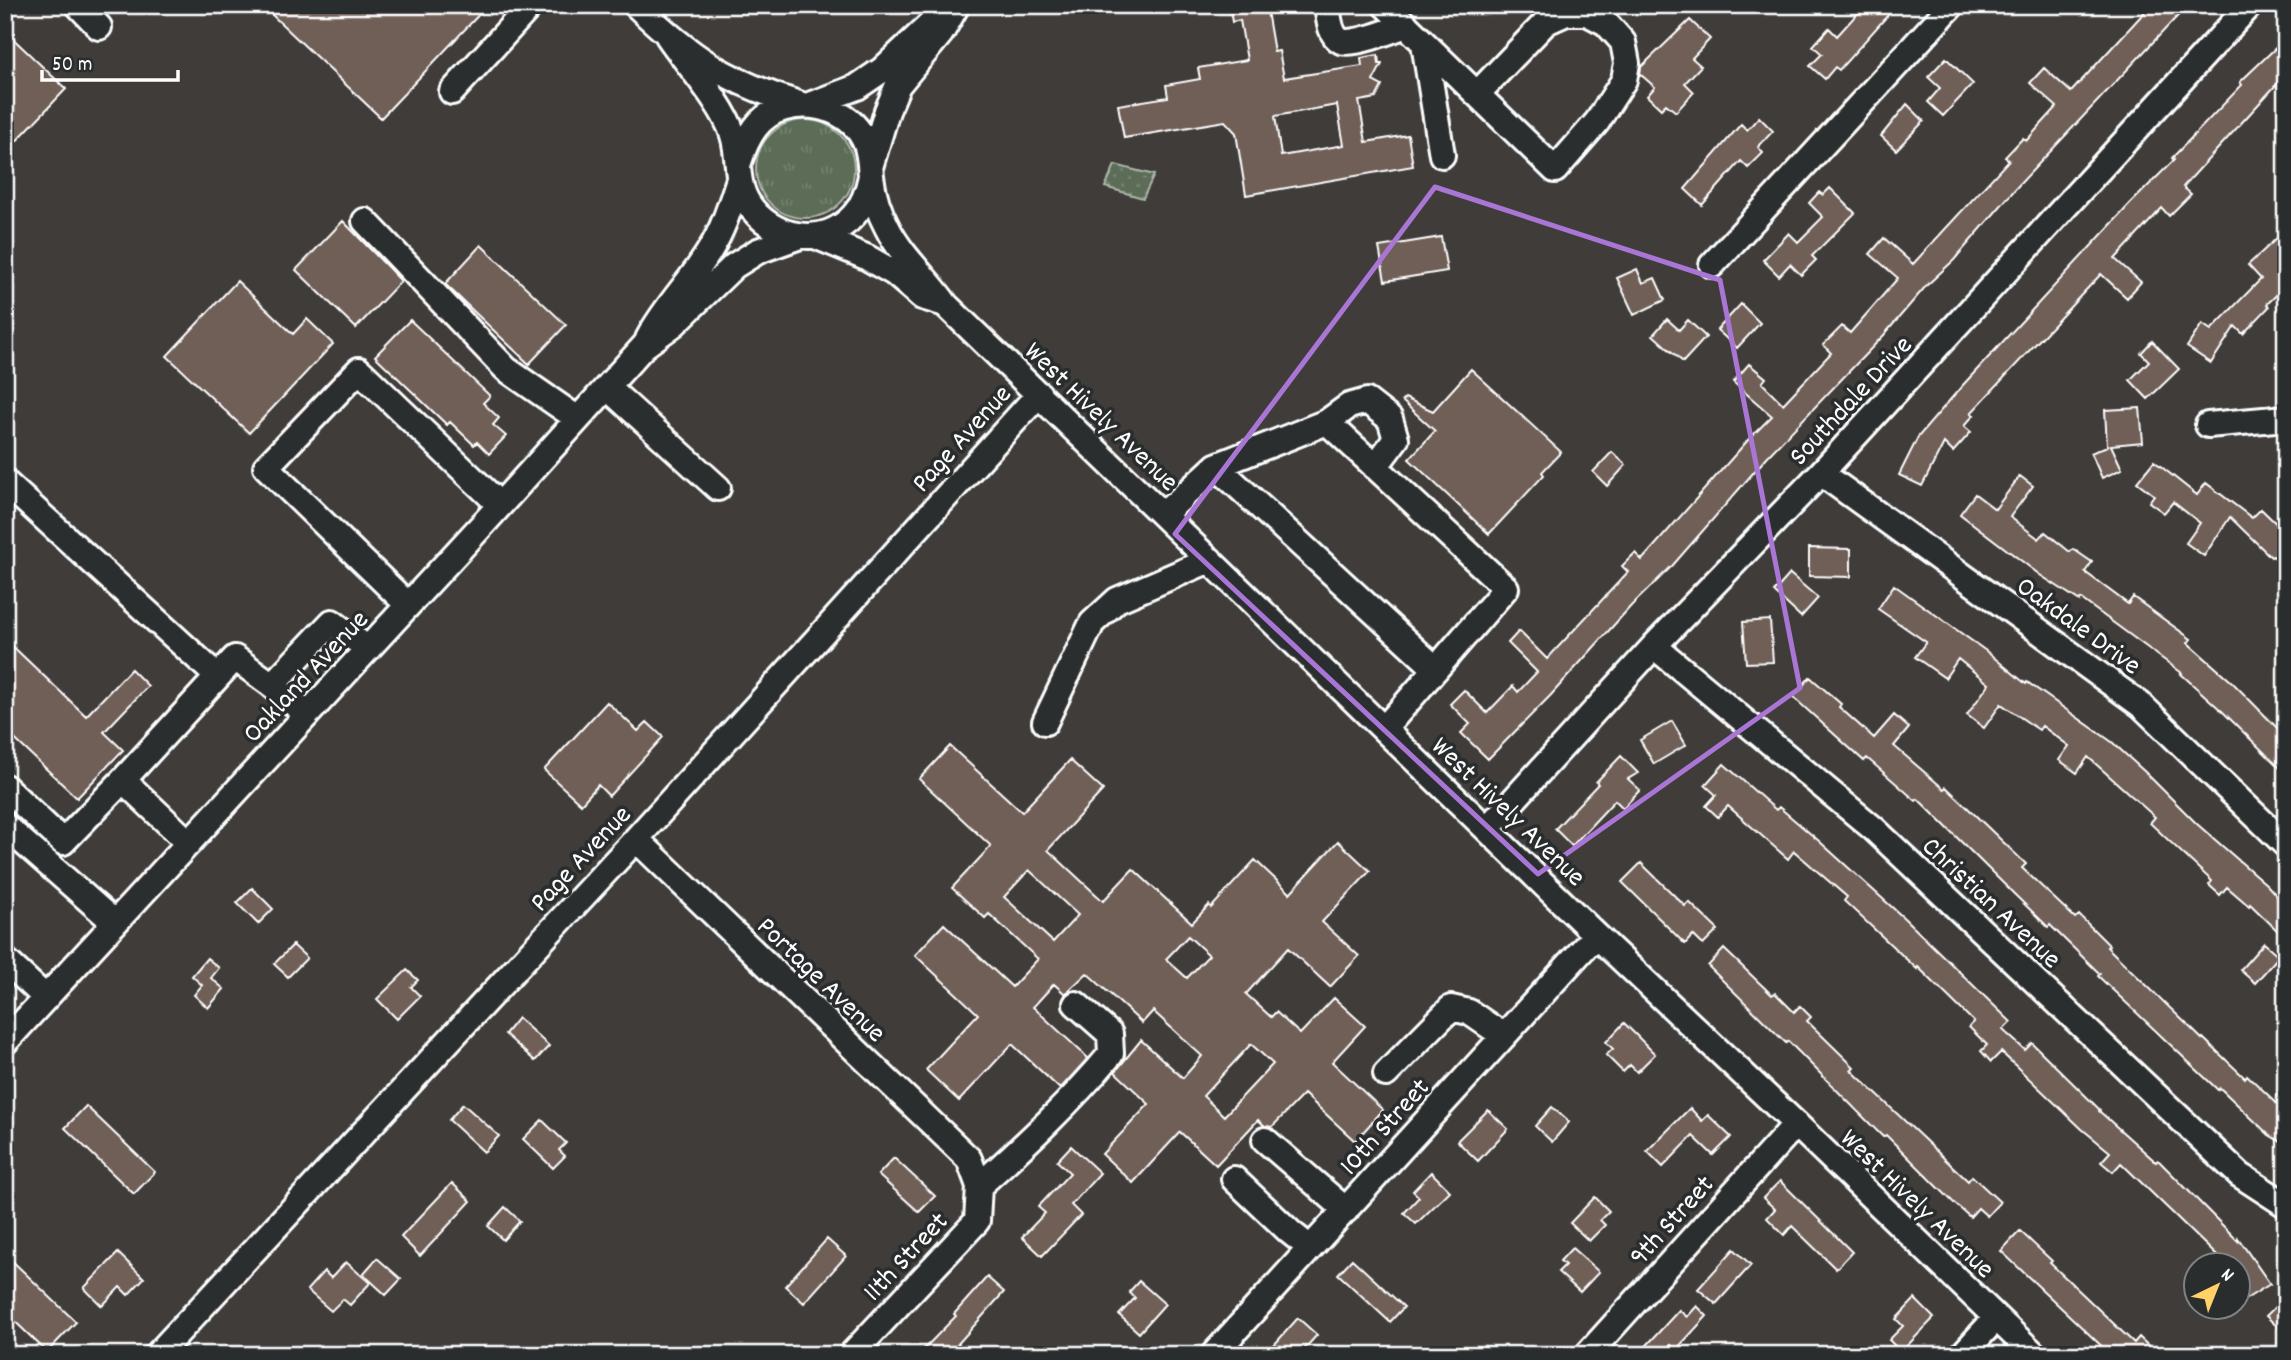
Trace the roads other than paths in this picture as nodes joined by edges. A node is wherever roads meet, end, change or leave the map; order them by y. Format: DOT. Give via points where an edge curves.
graph roads {
  1 [pos="78,5"];
  2 [pos="531,5"];
  3 [pos="636,5"];
  4 [pos="955,5"];
  5 [pos="1327,5"];
  6 [pos="1385,5"];
  7 [pos="1952,5"];
  8 [pos="2250,5"];
  9 [pos="1406,26"];
  10 [pos="99,27"];
  11 [pos="668,36"];
  12 [pos="1424,43"];
  13 [pos="452,92"];
  14 [pos="1476,93"];
  15 [pos="806,104"];
  16 [pos="1441,155"];
  17 [pos="739,170"];
  18 [pos="871,170"];
  19 [pos="365,221"];
  20 [pos="808,236"];
  21 [pos="1712,265"];
  22 [pos="946,305"];
  23 [pos="644,346"];
  24 [pos="607,387"];
  25 [pos="1039,394"];
  26 [pos="2286,418"];
  27 [pos="578,419"];
  28 [pos="1327,422"];
  29 [pos="2208,425"];
  30 [pos="1216,466"];
  31 [pos="1375,467"];
  32 [pos="1821,473"];
  33 [pos="5,482"];
  34 [pos="719,488"];
  35 [pos="500,505"];
  36 [pos="1163,514"];
  37 [pos="1210,560"];
  38 [pos="408,605"];
  39 [pos="1654,646"];
  40 [pos="368,649"];
  41 [pos="1436,669"];
  42 [pos="218,676"];
  43 [pos="272,685"];
  44 [pos="307,715"];
  45 [pos="1045,722"];
  46 [pos="1384,729"];
  47 [pos="122,780"];
  48 [pos="5,787"];
  49 [pos="5,826"];
  50 [pos="1487,829"];
  51 [pos="636,839"];
  52 [pos="189,843"];
  53 [pos="2286,845"];
  54 [pos="115,923"];
  55 [pos="1596,935"];
  56 [pos="5,960"];
  57 [pos="46,998"];
  58 [pos="1076,1004"];
  59 [pos="1504,1036"];
  60 [pos="6,1039"];
  61 [pos="1386,1074"];
  62 [pos="1796,1124"];
  63 [pos="1265,1140"];
  64 [pos="1234,1179"];
  65 [pos="979,1186"];
  66 [pos="2286,1205"];
  67 [pos="1346,1209"];
  68 [pos="1310,1248"];
  69 [pos="1996,1318"];
  70 [pos="157,1355"];
  71 [pos="851,1355"];
  72 [pos="1213,1355"];
  73 [pos="1587,1355"];
  74 [pos="1962,1355"];
  75 [pos="2035,1355"];
  1 -- 10 [label="street"];
  2 -- 13 [label="street"];
  3 -- 11 [label="street"];
  4 -- 15 [label="street" via="857,86"];
  4 -- 18 [label="street" via="941,33 898,85"];
  5 -- 9 [label="street" via="1334,35 1342,42"];
  6 -- 9 [label="street"];
  7 -- 21 [label="street"];
  8 -- 32 [label="street, Southdale Drive"];
  9 -- 12 [label="street"];
  11 -- 15 [label="street" via="738,82"];
  11 -- 17 [label="street" via="721,109 733,134"];
  12 -- 14 [label="street"];
  12 -- 16 [label="street"];
  14 -- 14 [label="street" via="1555,170 1597,122 1624,80 1623,42 1606,23 1587,13 1566,13 1546,22"];
  15 -- 17 [label="street" via="778,110 759,122 746,140"];
  15 -- 18 [label="street" via="834,110 852,124 865,142"];
  17 -- 20 [label="street" via="746,201 760,219 779,231"];
  17 -- 23 [label="street, Oakland Avenue" via="723,226 711,249 661,314"];
  18 -- 20 [label="street" via="866,198 853,216 836,229"];
  18 -- 22 [label="street" via="887,229"];
  19 -- 27 [label="street" via="506,369"];
  20 -- 22 [label="street" via="866,257 922,297"];
  20 -- 23 [label="street, Oakland Avenue" via="758,251 734,265 674,324"];
  22 -- 25 [label="street, West Hively Avenue"];
  23 -- 24 [label="street, Oakland Avenue"];
  24 -- 27 [label="street, Oakland Avenue"];
  24 -- 34 [label="street"];
  25 -- 36 [label="street, West Hively Avenue"];
  25 -- 51 [label="street, Page Avenue"];
  26 -- 29 [label="street"];
  27 -- 35 [label="street, Oakland Avenue"];
  28 -- 30 [label="street"];
  28 -- 31 [label="street"];
  28 -- 31 [label="street" via="1349,406 1367,401 1390,419 1396,439"];
  30 -- 36 [label="street"];
  30 -- 41 [label="street"];
  31 -- 41 [label="street" via="1506,588"];
  32 -- 39 [label="street, Southdale Drive"];
  32 -- 53 [label="street, Oakdale Drive" via="2141,705"];
  33 -- 42 [label="street"];
  35 -- 38 [label="street, Oakland Avenue"];
  35 -- 38 [label="street" via="359,370 266,467"];
  36 -- 37 [label="street, West Hively Avenue"];
  37 -- 45 [label="street" via="1117,600 1091,623"];
  37 -- 46 [label="street, West Hively Avenue"];
  38 -- 40 [label="street, Oakland Avenue"];
  39 -- 50 [label="street, Southdale Drive"];
  39 -- 66 [label="street, Christian Avenue" via="1874,829 2240,1175"];
  40 -- 43 [label="street" via="332,622"];
  40 -- 44 [label="street, Oakland Avenue"];
  41 -- 46 [label="street"];
  42 -- 43 [label="street" via="235,658"];
  42 -- 47 [label="street"];
  43 -- 44 [label="street"];
  44 -- 52 [label="street, Oakland Avenue"];
  46 -- 50 [label="street, West Hively Avenue"];
  47 -- 48 [label="street" via="63,842"];
  47 -- 52 [label="street"];
  49 -- 54 [label="street"];
  50 -- 55 [label="street, West Hively Avenue"];
  51 -- 65 [label="street, Portage Avenue" via="968,1159"];
  51 -- 70 [label="street, Page Avenue"];
  52 -- 54 [label="street, Oakland Avenue"];
  54 -- 57 [label="street, Oakland Avenue"];
  55 -- 59 [label="street, 10th Street"];
  55 -- 62 [label="street, West Hively Avenue"];
  56 -- 57 [label="street"];
  57 -- 60 [label="street, Oakland Avenue"];
  58 -- 65 [label="street" via="1110,1034 1111,1054 1027,1143"];
  59 -- 61 [label="street" via="1469,1012 1451,1008"];
  59 -- 67 [label="street, 10th Street"];
  62 -- 69 [label="street, West Hively Avenue"];
  62 -- 73 [label="street, 9th Street"];
  63 -- 67 [label="street"];
  64 -- 68 [label="street"];
  65 -- 71 [label="street, 11th Street" via="977,1221"];
  67 -- 68 [label="street, 10th Street"];
  68 -- 72 [label="street, 10th Street"];
  69 -- 74 [label="street"];
  69 -- 75 [label="street, West Hively Avenue"];
}
